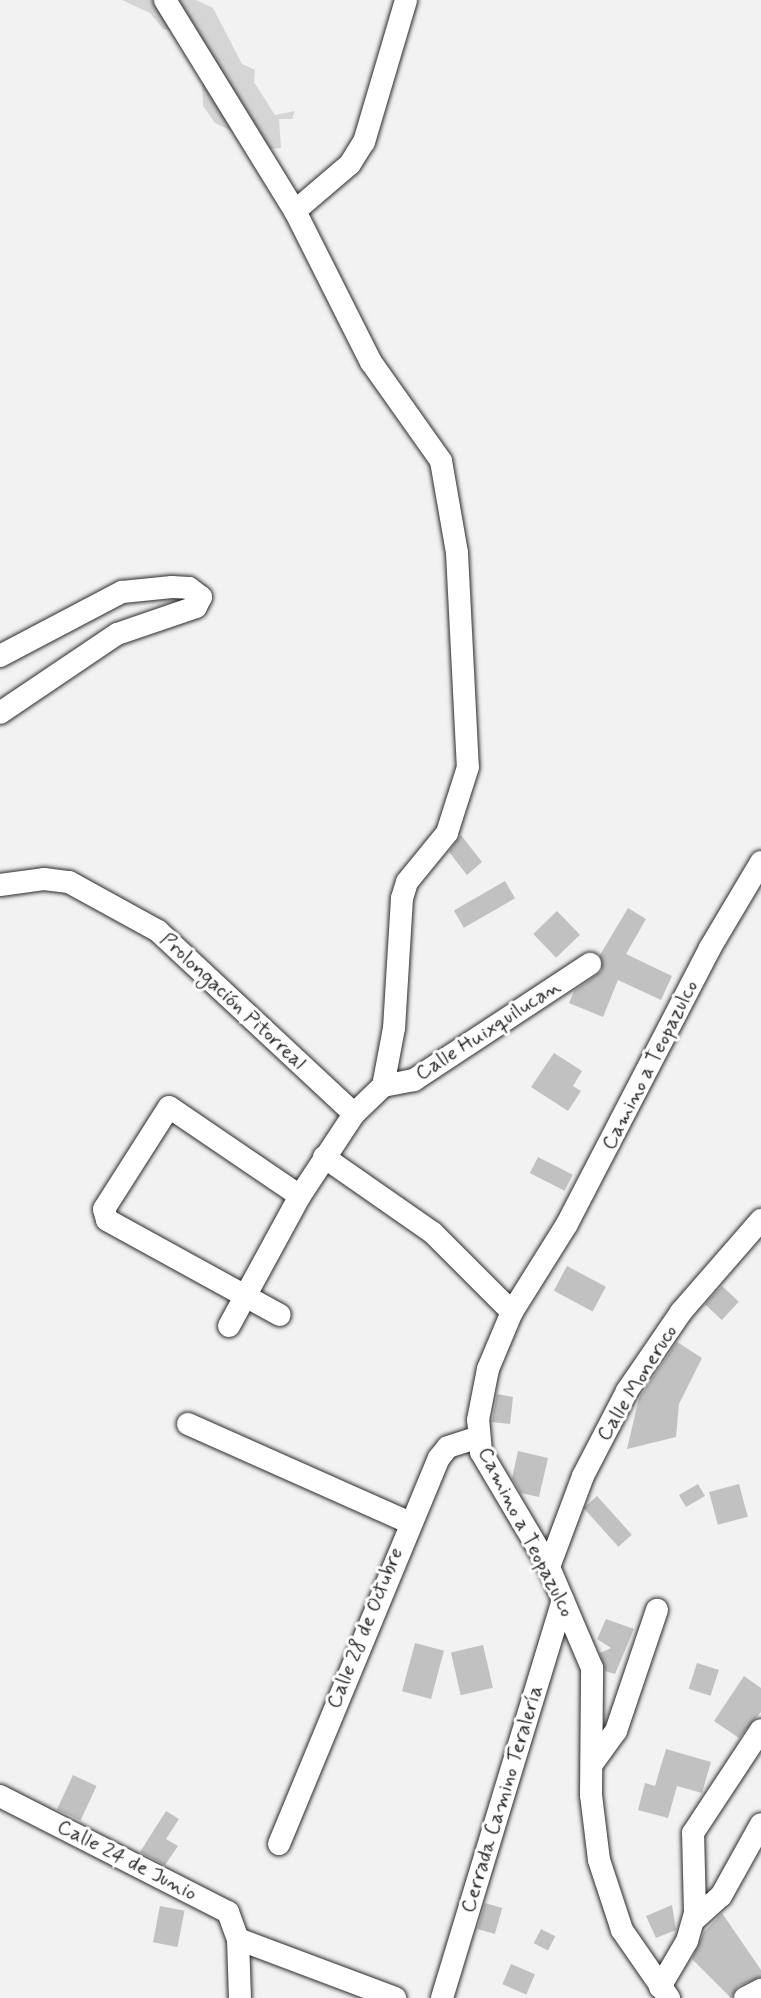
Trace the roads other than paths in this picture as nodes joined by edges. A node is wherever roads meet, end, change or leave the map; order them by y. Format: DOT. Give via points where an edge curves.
graph roads {
  1 [pos="165,0"];
  2 [pos="406,0"];
  3 [pos="295,211"];
  4 [pos="0,656"];
  5 [pos="0,713"];
  6 [pos="761,862"];
  7 [pos="0,885"];
  8 [pos="590,964"];
  9 [pos="383,1086"];
  10 [pos="354,1114"];
  11 [pos="324,1157"];
  12 [pos="296,1193"];
  13 [pos="761,1220"];
  14 [pos="250,1295"];
  15 [pos="512,1312"];
  16 [pos="280,1315"];
  17 [pos="229,1326"];
  18 [pos="188,1424"];
  19 [pos="478,1437"];
  20 [pos="408,1522"];
  21 [pos="549,1567"];
  22 [pos="563,1600"];
  23 [pos="657,1610"];
  24 [pos="761,1730"];
  25 [pos="592,1764"];
  26 [pos="0,1796"];
  27 [pos="761,1824"];
  28 [pos="279,1844"];
  29 [pos="694,1920"];
  30 [pos="238,1938"];
  31 [pos="761,1990"];
  32 [pos="664,1992"];
  33 [pos="240,1998"];
  34 [pos="395,1998"];
  35 [pos="442,1998"];
  36 [pos="745,1998"];
  1 -- 3 [label="street"];
  2 -- 3 [label="street" via="364,142 350,164"];
  3 -- 9 [label="street" via="371,362 441,462 457,553 468,767 447,833 407,882 402,898 394,1028"];
  4 -- 5 [label="street" via="122,592 189,588 201,597 196,607 117,634"];
  6 -- 15 [label="street, Camino a Teopazulco" via="710,948 578,1204"];
  7 -- 10 [label="street, Prolongación Pitorreal" via="44,879 69,882 158,931"];
  8 -- 9 [label="street, Calle Huixquilucan" via="414,1080"];
  9 -- 10 [label="street"];
  10 -- 11 [label="street"];
  11 -- 12 [label="street"];
  11 -- 15 [label="street" via="433,1233"];
  12 -- 14 [label="street"];
  12 -- 14 [label="street" via="169,1107 106,1203 107,1220"];
  13 -- 21 [label="street, Calle Moneruco" via="681,1312 627,1391 584,1476"];
  14 -- 16 [label="street"];
  14 -- 17 [label="street"];
  15 -- 19 [label="street, Camino a Teopazulco" via="488,1369"];
  18 -- 20 [label="street"];
  19 -- 20 [label="street, Calle 28 de Octubre" via="448,1447 438,1458"];
  19 -- 21 [label="street, Camino a Teopazulco" via="505,1498"];
  20 -- 28 [label="street, Calle 28 de Octubre"];
  21 -- 22 [label="street, Camino a Teopazulco"];
  22 -- 25 [label="street, Camino a Teopazulco" via="592,1668"];
  22 -- 35 [label="street, Cerrada Camino Teralería"];
  23 -- 25 [label="street" via="616,1731"];
  24 -- 29 [label="street" via="693,1833"];
  25 -- 32 [label="street, Camino a Teopazulco" via="593,1827 610,1899 622,1930"];
  26 -- 30 [label="street, Calle 24 de Junio" via="221,1908 232,1917"];
  27 -- 29 [label="street" via="721,1896"];
  29 -- 32 [label="street"];
  30 -- 33 [label="street"];
  30 -- 34 [label="street"];
  31 -- 36 [label="street"];
}
